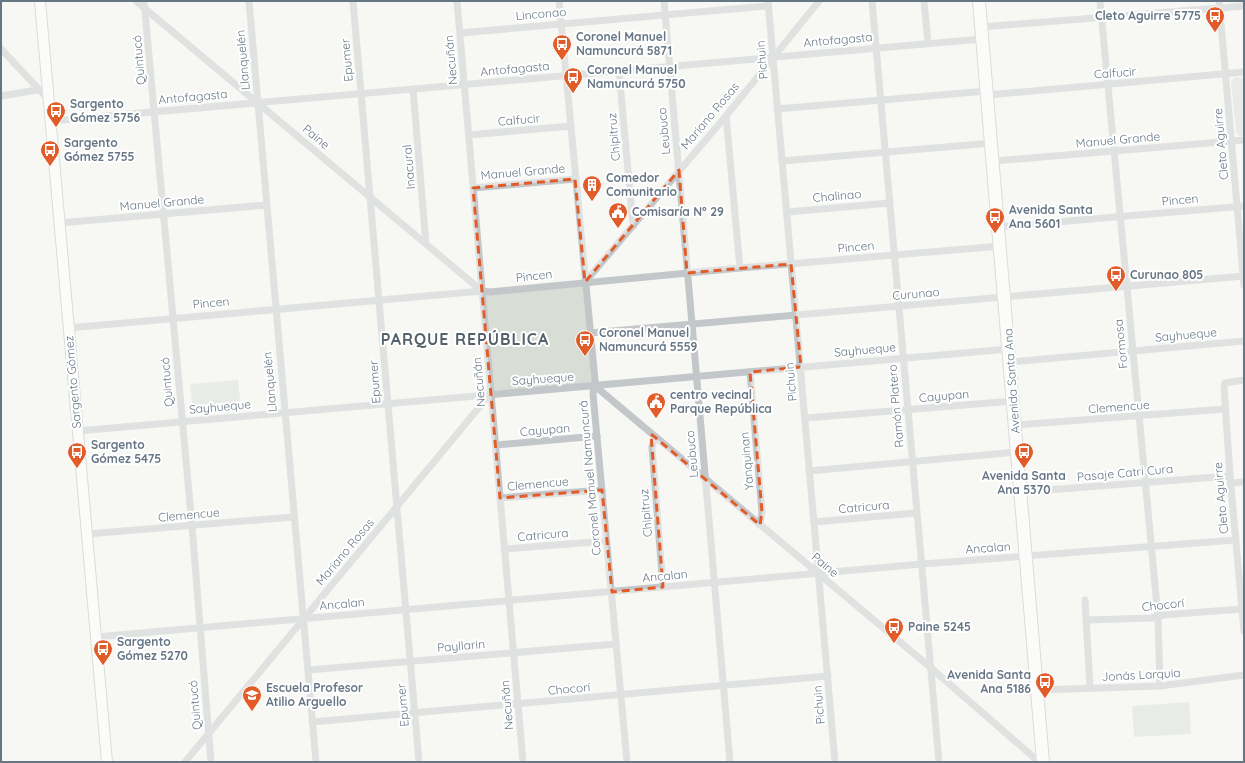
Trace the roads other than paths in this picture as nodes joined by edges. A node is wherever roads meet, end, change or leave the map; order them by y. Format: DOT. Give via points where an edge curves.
graph roads {
  1 [pos="40,1"];
  2 [pos="136,1"];
  3 [pos="249,1"];
  4 [pos="353,1"];
  5 [pos="457,1"];
  6 [pos="559,1"];
  7 [pos="664,1"];
  8 [pos="819,1"];
  9 [pos="872,1"];
  10 [pos="924,1"];
  11 [pos="979,1"];
  12 [pos="1100,1"];
  13 [pos="768,4"];
  14 [pos="1219,4"];
  15 [pos="145,5"];
  16 [pos="1244,6"];
  17 [pos="665,15"];
  18 [pos="1101,18"];
  19 [pos="561,24"];
  20 [pos="460,33"];
  21 [pos="982,33"];
  22 [pos="928,43"];
  23 [pos="876,48"];
  24 [pos="1,50"];
  25 [pos="774,56"];
  26 [pos="670,67"];
  27 [pos="619,71"];
  28 [pos="1244,72"];
  29 [pos="1225,74"];
  30 [pos="566,76"];
  31 [pos="1108,84"];
  32 [pos="464,85"];
  33 [pos="37,90"];
  34 [pos="413,90"];
  35 [pos="361,93"];
  36 [pos="987,93"];
  37 [pos="1,96"];
  38 [pos="49,100"];
  39 [pos="881,100"];
  40 [pos="258,102"];
  41 [pos="777,109"];
  42 [pos="154,112"];
  43 [pos="726,116"];
  44 [pos="50,121"];
  45 [pos="571,126"];
  46 [pos="469,135"];
  47 [pos="1244,140"];
  48 [pos="1232,142"];
  49 [pos="992,143"];
  50 [pos="1114,151"];
  51 [pos="886,152"];
  52 [pos="782,161"];
  53 [pos="994,162"];
  54 [pos="679,170"];
  55 [pos="575,178"];
  56 [pos="473,188"];
  57 [pos="370,197"];
  58 [pos="890,203"];
  59 [pos="266,205"];
  60 [pos="1241,206"];
  61 [pos="786,212"];
  62 [pos="163,214"];
  63 [pos="1120,217"];
  64 [pos="59,223"];
  65 [pos="633,226"];
  66 [pos="999,227"];
  67 [pos="426,244"];
  68 [pos="1001,246"];
  69 [pos="894,255"];
  70 [pos="791,264"];
  71 [pos="740,268"];
  72 [pos="687,272"];
  73 [pos="1244,276"];
  74 [pos="585,282"];
  75 [pos="1244,285"];
  76 [pos="1126,287"];
  77 [pos="482,291"];
  78 [pos="1005,297"];
  79 [pos="379,300"];
  80 [pos="899,306"];
  81 [pos="276,309"];
  82 [pos="796,315"];
  83 [pos="172,318"];
  84 [pos="692,324"];
  85 [pos="68,328"];
  86 [pos="590,333"];
  87 [pos="1244,341"];
  88 [pos="1009,349"];
  89 [pos="1133,351"];
  90 [pos="903,358"];
  91 [pos="1010,362"];
  92 [pos="801,367"];
  93 [pos="750,372"];
  94 [pos="697,376"];
  95 [pos="1244,380"];
  96 [pos="595,386"];
  97 [pos="491,394"];
  98 [pos="1013,401"];
  99 [pos="387,403"];
  100 [pos="1225,409"];
  101 [pos="908,410"];
  102 [pos="284,412"];
  103 [pos="1139,416"];
  104 [pos="806,418"];
  105 [pos="182,421"];
  106 [pos="1015,425"];
  107 [pos="78,431"];
  108 [pos="597,436"];
  109 [pos="655,438"];
  110 [pos="496,445"];
  111 [pos="1017,452"];
  112 [pos="912,461"];
  113 [pos="809,470"];
  114 [pos="706,479"];
  115 [pos="1230,480"];
  116 [pos="1145,482"];
  117 [pos="1244,482"];
  118 [pos="602,490"];
  119 [pos="1021,492"];
  120 [pos="500,498"];
  121 [pos="397,507"];
  122 [pos="916,513"];
  123 [pos="293,517"];
  124 [pos="814,522"];
  125 [pos="760,525"];
  126 [pos="192,526"];
  127 [pos="1244,532"];
  128 [pos="87,534"];
  129 [pos="1236,536"];
  130 [pos="606,541"];
  131 [pos="1152,547"];
  132 [pos="504,550"];
  133 [pos="1027,557"];
  134 [pos="922,564"];
  135 [pos="819,574"];
  136 [pos="715,582"];
  137 [pos="663,587"];
  138 [pos="1242,588"];
  139 [pos="612,592"];
  140 [pos="1085,600"];
  141 [pos="509,601"];
  142 [pos="1242,609"];
  143 [pos="405,610"];
  144 [pos="1158,617"];
  145 [pos="303,618"];
  146 [pos="1086,620"];
  147 [pos="200,628"];
  148 [pos="1244,631"];
  149 [pos="96,637"];
  150 [pos="616,644"];
  151 [pos="513,653"];
  152 [pos="411,662"];
  153 [pos="931,668"];
  154 [pos="308,670"];
  155 [pos="1244,674"];
  156 [pos="828,676"];
  157 [pos="724,686"];
  158 [pos="1160,686"];
  159 [pos="1090,688"];
  160 [pos="1038,690"];
  161 [pos="621,695"];
  162 [pos="518,704"];
  163 [pos="415,712"];
  164 [pos="312,722"];
  165 [pos="208,733"];
  166 [pos="107,762"];
  167 [pos="185,762"];
  168 [pos="211,762"];
  169 [pos="316,762"];
  170 [pos="419,762"];
  171 [pos="523,762"];
  172 [pos="627,762"];
  173 [pos="730,762"];
  174 [pos="835,762"];
  175 [pos="939,762"];
  176 [pos="1039,762"];
  177 [pos="1043,762"];
  1 -- 38 [label="main road, Sargento Gómez"];
  2 -- 15 [label="street, Paine"];
  3 -- 40 [label="street, Llanquelén"];
  4 -- 35 [label="street, Epumer"];
  5 -- 20 [label="street, Necuñán"];
  6 -- 19 [label="street, Coronel Manuel Namuncurá"];
  7 -- 17 [label="street, Leubuco"];
  8 -- 25 [label="street, Mariano Rosas"];
  9 -- 23 [label="street, Ramón Platero"];
  10 -- 22 [label="street"];
  11 -- 21 [label="main road, Avenida Santa Ana"];
  12 -- 18 [label="street, Formosa"];
  13 -- 17 [label="street, Linconao"];
  13 -- 25 [label="street, Pichuin"];
  14 -- 16 [label="street, Antofagasta"];
  14 -- 18 [label="street, Antofagasta"];
  14 -- 29 [label="street, Cleto Aguirre"];
  15 -- 40 [label="street, Paine"];
  15 -- 42 [label="street, Quintucó"];
  17 -- 19 [label="street, Linconao"];
  17 -- 26 [label="street, Leubuco"];
  18 -- 21 [label="street, Antofagasta"];
  18 -- 31 [label="street, Formosa"];
  19 -- 20 [label="street, Linconao"];
  19 -- 30 [label="street, Coronel Manuel Namuncurá"];
  20 -- 32 [label="street, Necuñán"];
  21 -- 22 [label="street, Antofagasta"];
  21 -- 36 [label="main road, Avenida Santa Ana"];
  22 -- 23 [label="street, Antofagasta"];
  23 -- 25 [label="street, Antofagasta"];
  23 -- 39 [label="street, Ramón Platero"];
  24 -- 33 [label="street"];
  25 -- 26 [label="street, Antofagasta"];
  25 -- 41 [label="street, Pichuin"];
  25 -- 43 [label="street, Mariano Rosas"];
  26 -- 27 [label="street, Antofagasta"];
  26 -- 54 [label="street, Leubuco"];
  27 -- 30 [label="street, Antofagasta"];
  27 -- 65 [label="street, Chipitruz"];
  28 -- 29 [label="street, Calfucir"];
  29 -- 31 [label="street, Calfucir"];
  29 -- 48 [label="street, Cleto Aguirre"];
  30 -- 32 [label="street, Antofagasta"];
  30 -- 45 [label="street, Coronel Manuel Namuncurá"];
  31 -- 36 [label="street, Calfucir"];
  31 -- 50 [label="street, Formosa"];
  32 -- 34 [label="street, Antofagasta"];
  32 -- 46 [label="street, Necuñán"];
  33 -- 37 [label="street"];
  33 -- 38 [label="street"];
  34 -- 35 [label="street, Antofagasta"];
  34 -- 67 [label="street, Inacural"];
  35 -- 40 [label="street, Antofagasta"];
  35 -- 57 [label="street, Epumer"];
  36 -- 39 [label="street, Calfucir"];
  36 -- 49 [label="main road, Avenida Santa Ana"];
  38 -- 44 [label="main road, Sargento Gómez"];
  39 -- 41 [label="street, Calfucir"];
  39 -- 51 [label="street, Ramón Platero"];
  40 -- 42 [label="street, Antofagasta"];
  40 -- 57 [label="street, Paine"];
  40 -- 59 [label="street, Llanquelén"];
  41 -- 52 [label="street, Pichuin"];
  42 -- 44 [label="street, Antofagasta"];
  42 -- 62 [label="street, Quintucó"];
  43 -- 54 [label="street, Mariano Rosas"];
  43 -- 71 [label="street"];
  44 -- 64 [label="main road, Sargento Gómez"];
  45 -- 46 [label="street, Calfucir"];
  45 -- 55 [label="street, Coronel Manuel Namuncurá"];
  46 -- 56 [label="street, Necuñán"];
  47 -- 48 [label="street, Manuel Grande"];
  48 -- 50 [label="street, Manuel Grande"];
  48 -- 60 [label="street, Cleto Aguirre"];
  49 -- 51 [label="street"];
  49 -- 53 [label="main road, Avenida Santa Ana"];
  50 -- 53 [label="street, Manuel Grande"];
  50 -- 63 [label="street, Formosa"];
  51 -- 52 [label="street"];
  51 -- 58 [label="street, Ramón Platero"];
  52 -- 61 [label="street, Pichuin"];
  53 -- 66 [label="main road, Avenida Santa Ana"];
  54 -- 65 [label="street, Mariano Rosas"];
  54 -- 72 [label="street, Leubuco"];
  55 -- 56 [label="street, Manuel Grande"];
  55 -- 74 [label="street, Coronel Manuel Namuncurá"];
  56 -- 77 [label="street, Necuñán"];
  57 -- 67 [label="street, Paine"];
  57 -- 79 [label="street, Epumer"];
  58 -- 61 [label="street, Chalinao"];
  58 -- 69 [label="street, Ramón Platero"];
  59 -- 62 [label="street, Manuel Grande"];
  59 -- 81 [label="street, Llanquelén"];
  60 -- 63 [label="street, Pincen"];
  60 -- 73 [label="street, Cleto Aguirre"];
  61 -- 70 [label="street, Pichuin"];
  62 -- 64 [label="street, Manuel Grande"];
  62 -- 83 [label="street, Quintucó"];
  63 -- 66 [label="street, Pincen"];
  63 -- 76 [label="street, Formosa"];
  64 -- 85 [label="main road, Sargento Gómez"];
  65 -- 74 [label="street, Mariano Rosas"];
  66 -- 68 [label="main road, Avenida Santa Ana"];
  67 -- 77 [label="street, Paine"];
  68 -- 69 [label="street, Pincen"];
  68 -- 78 [label="main road, Avenida Santa Ana"];
  69 -- 70 [label="street, Pincen"];
  69 -- 80 [label="street, Ramón Platero"];
  70 -- 71 [label="street, Pincen"];
  70 -- 82 [label="street, Pichuin"];
  71 -- 72 [label="street, Pincen"];
  72 -- 74 [label="street, Pincen"];
  72 -- 84 [label="street, Leubuco"];
  73 -- 75 [label="street, Cleto Aguirre"];
  73 -- 76 [label="street, Curunao"];
  74 -- 77 [label="street, Pincen"];
  74 -- 86 [label="street, Coronel Manuel Namuncurá"];
  76 -- 78 [label="street, Curunao"];
  76 -- 89 [label="street, Formosa"];
  77 -- 79 [label="street, Pincen"];
  77 -- 97 [label="street, Necuñán"];
  78 -- 80 [label="street, Curunao"];
  78 -- 88 [label="main road, Avenida Santa Ana"];
  79 -- 81 [label="street, Pincen"];
  79 -- 99 [label="street, Epumer"];
  80 -- 82 [label="street, Curunao"];
  80 -- 90 [label="street, Ramón Platero"];
  81 -- 83 [label="street, Pincen"];
  81 -- 102 [label="street, Llanquelén"];
  82 -- 84 [label="street, Curunao"];
  82 -- 92 [label="street, Pichuin"];
  83 -- 85 [label="street, Pincen"];
  83 -- 105 [label="street, Quintucó"];
  84 -- 86 [label="street, Curunao"];
  84 -- 94 [label="street, Leubuco"];
  85 -- 107 [label="main road, Sargento Gómez"];
  86 -- 96 [label="street, Coronel Manuel Namuncurá"];
  87 -- 89 [label="street, Sayhueque"];
  88 -- 90 [label="street, Sayhueque"];
  88 -- 91 [label="main road, Avenida Santa Ana"];
  89 -- 91 [label="street, Sayhueque"];
  89 -- 103 [label="street, Formosa"];
  90 -- 92 [label="street, Sayhueque"];
  90 -- 101 [label="street, Ramón Platero"];
  91 -- 98 [label="main road, Avenida Santa Ana"];
  92 -- 93 [label="street, Sayhueque"];
  92 -- 104 [label="street, Pichuin"];
  93 -- 94 [label="street, Sayhueque"];
  93 -- 125 [label="street, Yanquinan" via="762,512"];
  94 -- 96 [label="street, Sayhueque"];
  94 -- 114 [label="street, Leubuco"];
  95 -- 100 [label="street, Cleto Aguirre" via="1225,383"];
  96 -- 97 [label="street, Sayhueque"];
  96 -- 108 [label="street, Coronel Manuel Namuncurá" via="593,394"];
  96 -- 109 [label="street, Paine"];
  97 -- 99 [label="street, Sayhueque"];
  97 -- 110 [label="street, Necuñán"];
  97 -- 121 [label="street, Mariano Rosas"];
  98 -- 101 [label="street, Cayupan"];
  98 -- 106 [label="main road, Avenida Santa Ana"];
  99 -- 102 [label="street, Sayhueque"];
  99 -- 121 [label="street, Epumer"];
  100 -- 103 [label="street, Clemencue"];
  100 -- 115 [label="street, Cleto Aguirre"];
  101 -- 104 [label="street, Cayupan"];
  101 -- 112 [label="street, Ramón Platero"];
  102 -- 105 [label="street, Sayhueque"];
  102 -- 123 [label="street, Llanquelén"];
  103 -- 106 [label="street, Clemencue"];
  103 -- 116 [label="street, Formosa"];
  104 -- 113 [label="street, Pichuin"];
  105 -- 107 [label="street, Sayhueque"];
  105 -- 126 [label="street, Quintucó"];
  106 -- 111 [label="main road, Avenida Santa Ana"];
  107 -- 128 [label="main road, Sargento Gómez"];
  108 -- 110 [label="street, Cayupan"];
  108 -- 118 [label="street, Coronel Manuel Namuncurá"];
  109 -- 114 [label="street, Paine"];
  109 -- 137 [label="street, Chipitruz" via="652,447"];
  110 -- 120 [label="street, Necuñán"];
  111 -- 112 [label="street"];
  111 -- 119 [label="main road, Avenida Santa Ana"];
  112 -- 113 [label="street"];
  112 -- 122 [label="street, Ramón Platero"];
  113 -- 124 [label="street, Pichuin"];
  114 -- 125 [label="street, Paine"];
  114 -- 136 [label="street, Leubuco"];
  115 -- 116 [label="street, Pasaje Catri Cura"];
  115 -- 117 [label="street, Pasaje Catri Cura"];
  115 -- 129 [label="street, Cleto Aguirre"];
  116 -- 119 [label="street, Pasaje Catri Cura"];
  116 -- 131 [label="street, Formosa"];
  118 -- 120 [label="street, Clemencue"];
  118 -- 130 [label="street, Coronel Manuel Namuncurá"];
  119 -- 133 [label="main road, Avenida Santa Ana"];
  120 -- 132 [label="street, Necuñán"];
  121 -- 143 [label="street, Epumer"];
  121 -- 145 [label="street, Mariano Rosas"];
  122 -- 124 [label="street, Catricura"];
  122 -- 134 [label="street, Ramón Platero"];
  123 -- 126 [label="street, Clemencue"];
  123 -- 145 [label="street, Llanquelén"];
  124 -- 135 [label="street, Pichuin"];
  125 -- 135 [label="street, Paine"];
  126 -- 128 [label="street, Clemencue"];
  126 -- 147 [label="street, Quintucó"];
  127 -- 129 [label="street, Ancalan"];
  128 -- 149 [label="main road, Sargento Gómez"];
  129 -- 131 [label="street, Ancalan"];
  129 -- 138 [label="street, Cleto Aguirre"];
  130 -- 132 [label="street, Catricura"];
  130 -- 139 [label="street, Coronel Manuel Namuncurá"];
  131 -- 133 [label="street, Ancalan"];
  131 -- 144 [label="street, Formosa"];
  132 -- 141 [label="street, Necuñán"];
  133 -- 134 [label="street, Ancalan"];
  133 -- 160 [label="main road, Avenida Santa Ana"];
  134 -- 135 [label="street, Ancalan"];
  134 -- 153 [label="street, Ramón Platero"];
  135 -- 136 [label="street, Ancalan"];
  135 -- 153 [label="street, Paine"];
  135 -- 156 [label="street, Pichuin"];
  136 -- 137 [label="street, Ancalan"];
  136 -- 157 [label="street, Leubuco"];
  137 -- 139 [label="street, Ancalan"];
  138 -- 142 [label="street, Cleto Aguirre"];
  139 -- 141 [label="street, Ancalan"];
  139 -- 150 [label="street, Coronel Manuel Namuncurá"];
  140 -- 146 [label="street"];
  141 -- 143 [label="street, Ancalan"];
  141 -- 151 [label="street, Necuñán"];
  142 -- 144 [label="street, Chocorí"];
  142 -- 148 [label="street, Cleto Aguirre"];
  143 -- 145 [label="street, Ancalan"];
  143 -- 152 [label="street, Epumer"];
  144 -- 146 [label="street, Chocorí"];
  144 -- 158 [label="street, Formosa"];
  145 -- 147 [label="street, Ancalan"];
  145 -- 154 [label="street, Llanquelén"];
  145 -- 165 [label="street, Mariano Rosas"];
  146 -- 159 [label="street"];
  147 -- 149 [label="street, Ancalan"];
  147 -- 165 [label="street, Quintucó"];
  149 -- 166 [label="main road, Sargento Gómez"];
  150 -- 151 [label="street, Payllarin"];
  150 -- 161 [label="street, Coronel Manuel Namuncurá"];
  151 -- 152 [label="street, Payllarin"];
  151 -- 162 [label="street, Necuñán"];
  152 -- 154 [label="street, Payllarin"];
  152 -- 163 [label="street, Epumer"];
  153 -- 175 [label="street, Ramón Platero"];
  153 -- 176 [label="street, Paine"];
  154 -- 164 [label="street, Llanquelén"];
  155 -- 158 [label="street, Jonás Larquia"];
  156 -- 157 [label="street, Chocorí"];
  156 -- 174 [label="street, Pichuin"];
  157 -- 161 [label="street, Chocorí"];
  157 -- 173 [label="street, Leubuco"];
  158 -- 159 [label="street, Jonás Larquia"];
  159 -- 160 [label="street, Jonás Larquia"];
  160 -- 177 [label="main road, Avenida Santa Ana"];
  161 -- 162 [label="street, Chocorí"];
  161 -- 172 [label="street, Coronel Manuel Namuncurá"];
  162 -- 163 [label="street, Chocorí"];
  162 -- 171 [label="street, Necuñán"];
  163 -- 164 [label="street, Chocorí"];
  163 -- 170 [label="street, Epumer"];
  164 -- 169 [label="street, Llanquelén"];
  165 -- 167 [label="street, Mariano Rosas"];
  165 -- 168 [label="street, Quintucó"];
}
